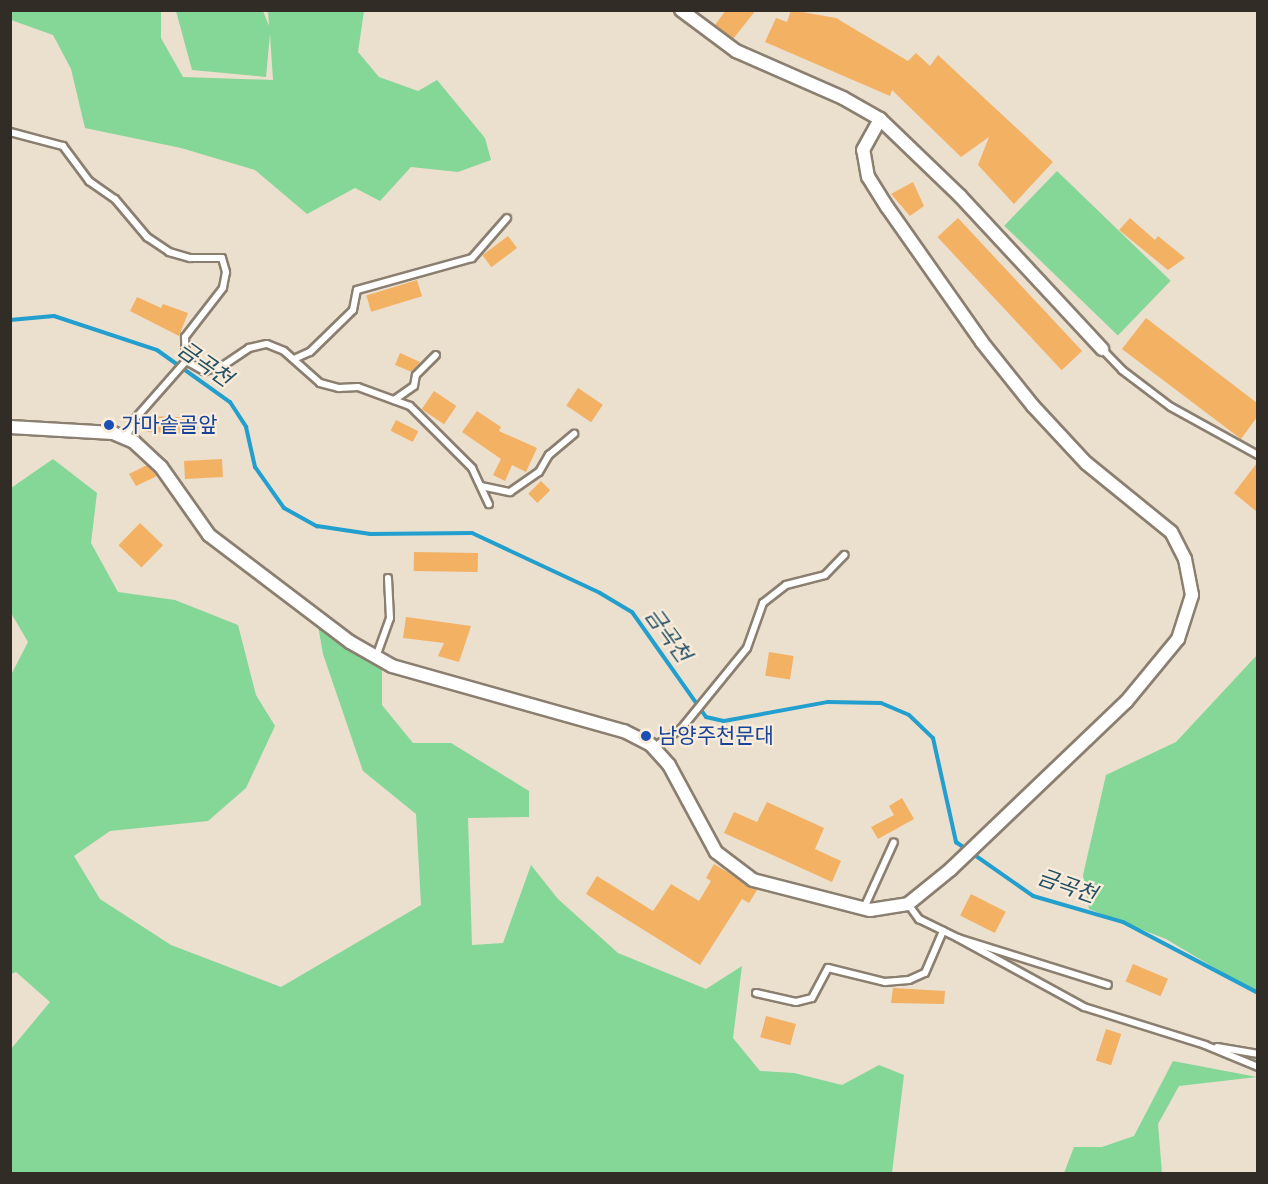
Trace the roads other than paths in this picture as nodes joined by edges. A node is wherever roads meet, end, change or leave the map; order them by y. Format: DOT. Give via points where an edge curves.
graph roads {
  1 [pos="681,10"];
  2 [pos="880,120"];
  3 [pos="10,132"];
  4 [pos="893,132"];
  5 [pos="866,141"];
  6 [pos="507,218"];
  7 [pos="1102,349"];
  8 [pos="436,355"];
  9 [pos="294,359"];
  10 [pos="186,361"];
  11 [pos="394,400"];
  12 [pos="10,427"];
  13 [pos="574,434"];
  14 [pos="125,438"];
  15 [pos="1257,455"];
  16 [pos="481,486"];
  17 [pos="489,504"];
  18 [pos="844,555"];
  19 [pos="388,578"];
  20 [pos="376,657"];
  21 [pos="653,748"];
  22 [pos="894,842"];
  23 [pos="908,904"];
  24 [pos="864,909"];
  25 [pos="943,931"];
  26 [pos="958,938"];
  27 [pos="1108,984"];
  28 [pos="756,993"];
  29 [pos="1205,1045"];
  30 [pos="1257,1054"];
  31 [pos="1257,1067"];
  1 -- 2 [label="street" via="736,51 843,98"];
  2 -- 4 [label="street"];
  2 -- 5 [label="street"];
  3 -- 10 [label="lane" via="63,146 89,181 115,199 147,237 169,252 190,258 222,258 226,272 223,288 185,337"];
  4 -- 5 [label="lane" via="880,132"];
  4 -- 7 [label="street" via="960,196"];
  5 -- 23 [label="street" via="863,150 868,177 982,342 1086,463 1171,532 1185,558 1192,595 1178,639 1126,702 951,869"];
  6 -- 9 [label="lane" via="472,258 357,290 352,310 310,352"];
  7 -- 15 [label="lane" via="1122,370 1171,407"];
  8 -- 11 [label="lane" via="416,375 414,386"];
  9 -- 10 [label="lane" via="267,344 249,348 221,367 204,371"];
  9 -- 11 [label="lane" via="320,382 339,388 358,387"];
  10 -- 14 [label="lane" via="134,420"];
  11 -- 16 [label="lane" via="410,406 431,424 472,468"];
  12 -- 14 [label="street" via="112,433"];
  13 -- 16 [label="lane" via="549,455 539,472 510,492"];
  14 -- 20 [label="street" via="161,467 209,535"];
  16 -- 17 [label="lane"];
  18 -- 21 [label="lane" via="825,575 786,585 763,603 747,648 716,689 681,729"];
  19 -- 20 [label="lane" via="390,618"];
  20 -- 21 [label="street" via="392,666 624,731"];
  21 -- 24 [label="street" via="669,765 716,852 753,880"];
  22 -- 24 [label="lane"];
  23 -- 24 [label="street"];
  23 -- 25 [label="lane" via="919,919"];
  25 -- 26 [label="lane"];
  25 -- 28 [label="lane" via="925,974 909,980 885,982 828,968 812,998 796,1002"];
  26 -- 27 [label="lane"];
  26 -- 29 [label="lane" via="1084,1007"];
  29 -- 30 [label="lane"];
  29 -- 31 [label="lane"];
}
